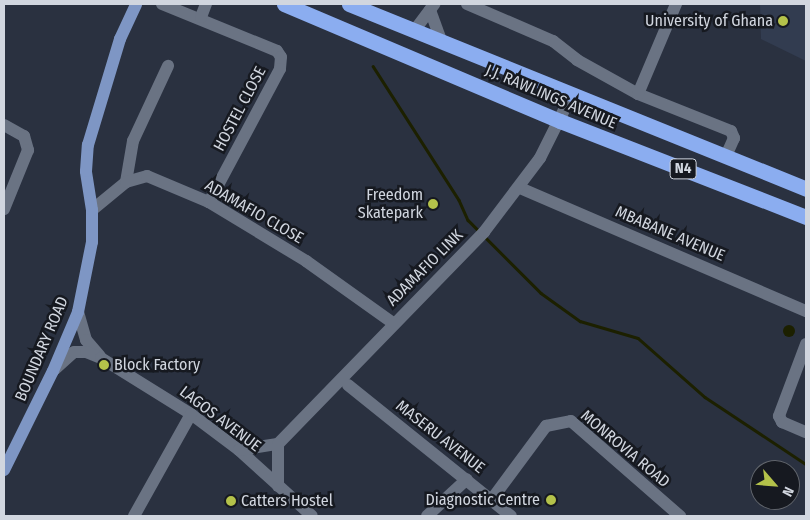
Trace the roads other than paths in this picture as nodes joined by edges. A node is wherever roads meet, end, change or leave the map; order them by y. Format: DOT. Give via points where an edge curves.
graph roads {
  1 [pos="136,4"];
  2 [pos="162,4"];
  3 [pos="206,4"];
  4 [pos="284,4"];
  5 [pos="349,4"];
  6 [pos="676,4"];
  7 [pos="473,5"];
  8 [pos="432,7"];
  9 [pos="201,17"];
  10 [pos="414,31"];
  11 [pos="441,41"];
  12 [pos="168,66"];
  13 [pos="638,94"];
  14 [pos="571,96"];
  15 [pos="560,121"];
  16 [pos="4,125"];
  17 [pos="726,156"];
  18 [pos="126,182"];
  19 [pos="520,188"];
  20 [pos="806,189"];
  21 [pos="209,202"];
  22 [pos="4,209"];
  23 [pos="92,210"];
  24 [pos="806,217"];
  25 [pos="806,311"];
  26 [pos="78,312"];
  27 [pos="393,323"];
  28 [pos="806,344"];
  29 [pos="101,358"];
  30 [pos="53,371"];
  31 [pos="348,385"];
  32 [pos="192,414"];
  33 [pos="806,432"];
  34 [pos="278,444"];
  35 [pos="239,450"];
  36 [pos="5,463"];
  37 [pos="467,479"];
  38 [pos="278,486"];
  39 [pos="492,499"];
  40 [pos="134,516"];
  41 [pos="312,516"];
  42 [pos="427,516"];
  43 [pos="511,516"];
  44 [pos="680,516"];
  1 -- 23 [label="main road, BOUNDARY ROAD" via="120,40 88,145 86,171"];
  2 -- 9 [label="street, HOSTEL CLOSE"];
  3 -- 9 [label="street"];
  4 -- 15 [label="highway, J.J. RAWLINGS AVENUE / N4"];
  5 -- 10 [label="highway, J.J. RAWLINGS AVENUE / N4"];
  6 -- 13 [label="street"];
  7 -- 13 [label="street" via="553,41 577,60"];
  8 -- 10 [label="street"];
  8 -- 11 [label="street"];
  9 -- 21 [label="street, HOSTEL CLOSE" via="276,50 281,57 280,69"];
  10 -- 11 [label="highway, J.J. RAWLINGS AVENUE / N4"];
  11 -- 14 [label="highway, J.J. RAWLINGS AVENUE / N4"];
  12 -- 18 [label="street" via="133,141"];
  13 -- 17 [label="street" via="731,131 734,138"];
  14 -- 15 [label="street, ADAMAFIO LINK"];
  14 -- 17 [label="highway, J.J. RAWLINGS AVENUE / N4"];
  15 -- 19 [label="street, ADAMAFIO LINK"];
  15 -- 24 [label="highway, J.J. RAWLINGS AVENUE / N4"];
  16 -- 22 [label="street" via="24,136 28,150"];
  17 -- 20 [label="highway, J.J. RAWLINGS AVENUE / N4"];
  18 -- 21 [label="street, ADAMAFIO CLOSE" via="147,176"];
  18 -- 23 [label="street, ADAMAFIO CLOSE"];
  19 -- 25 [label="street, MBABANE AVENUE"];
  19 -- 27 [label="street, ADAMAFIO LINK" via="484,232"];
  21 -- 27 [label="street, ADAMAFIO CLOSE" via="306,261"];
  23 -- 26 [label="main road, BOUNDARY ROAD" via="92,242"];
  26 -- 29 [label="street, LAGOS AVENUE" via="86,340"];
  26 -- 30 [label="main road, BOUNDARY ROAD"];
  27 -- 34 [label="street, ADAMAFIO LINK"];
  28 -- 33 [label="street" via="779,416 782,422"];
  29 -- 30 [label="street, LAGOS AVENUE" via="86,352 74,352"];
  29 -- 32 [label="street, LAGOS AVENUE"];
  30 -- 36 [label="main road, BOUNDARY ROAD"];
  31 -- 37 [label="street, MASERU AVENUE"];
  32 -- 35 [label="street, LAGOS AVENUE"];
  32 -- 40 [label="street"];
  34 -- 35 [label="street"];
  34 -- 38 [label="street"];
  35 -- 38 [label="street, LAGOS AVENUE"];
  37 -- 39 [label="street, MASERU AVENUE"];
  37 -- 42 [label="street" via="441,507"];
  38 -- 41 [label="street, LAGOS AVENUE"];
  39 -- 43 [label="street, MASERU AVENUE"];
  39 -- 44 [label="street, MONROVIA ROAD" via="546,426 571,421"];
}
